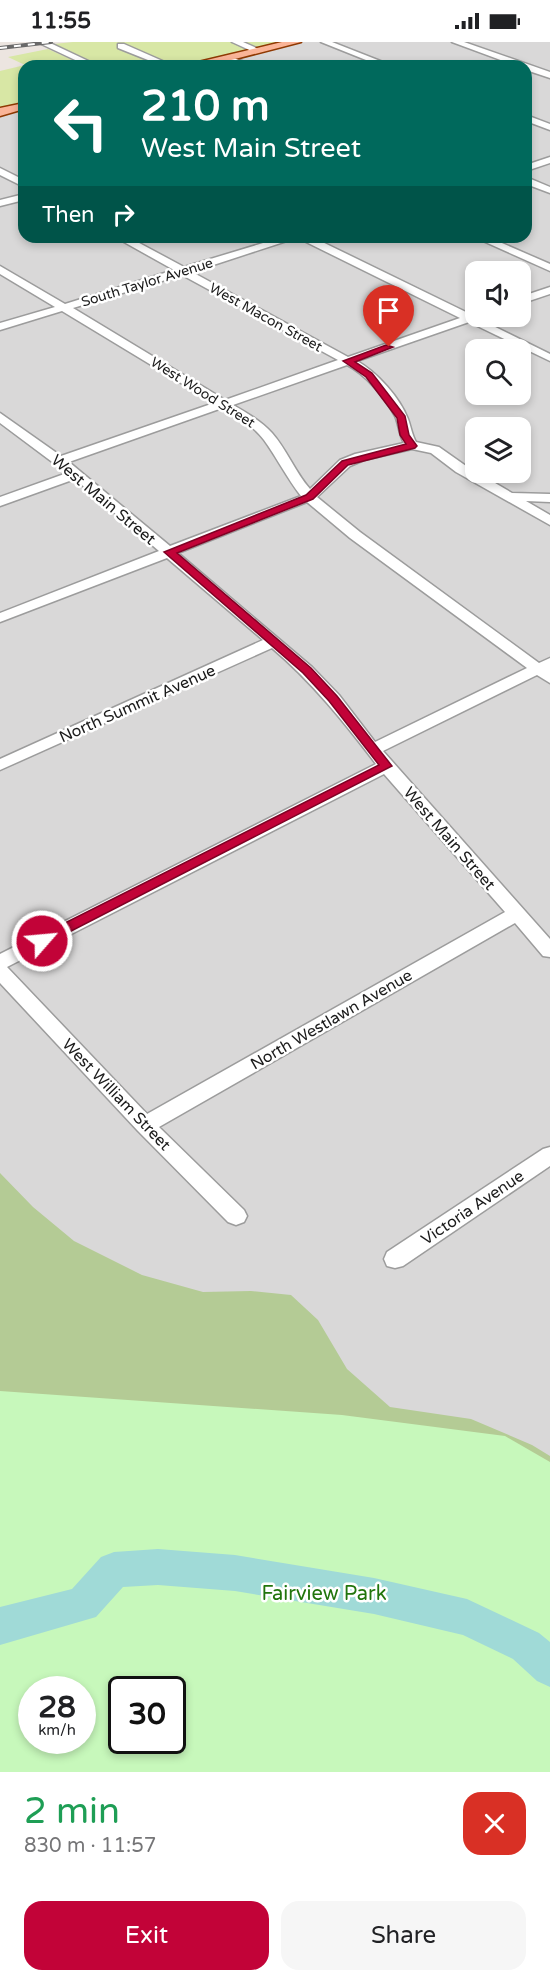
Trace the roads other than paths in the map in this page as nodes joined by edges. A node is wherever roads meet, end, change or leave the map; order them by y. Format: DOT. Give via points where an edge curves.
graph roads {
  1 [pos="41,42"];
  2 [pos="236,42"];
  3 [pos="296,42"];
  4 [pos="325,42"];
  5 [pos="456,42"];
  6 [pos="122,46"];
  7 [pos="259,51"];
  8 [pos="228,58"];
  9 [pos="82,60"];
  10 [pos="156,60"];
  11 [pos="220,60"];
  12 [pos="233,60"];
  13 [pos="373,60"];
  14 [pos="507,60"];
  15 [pos="532,69"];
  16 [pos="550,75"];
  17 [pos="18,108"];
  18 [pos="0,112"];
  19 [pos="532,120"];
  20 [pos="550,127"];
  21 [pos="550,160"];
  22 [pos="532,166"];
  23 [pos="0,171"];
  24 [pos="18,181"];
  25 [pos="532,182"];
  26 [pos="550,190"];
  27 [pos="18,198"];
  28 [pos="0,203"];
  29 [pos="131,243"];
  30 [pos="274,243"];
  31 [pos="317,243"];
  32 [pos="493,243"];
  33 [pos="0,268"];
  34 [pos="550,268"];
  35 [pos="182,271"];
  36 [pos="550,290"];
  37 [pos="531,297"];
  38 [pos="65,307"];
  39 [pos="465,313"];
  40 [pos="465,320"];
  41 [pos="0,327"];
  42 [pos="493,327"];
  43 [pos="550,358"];
  44 [pos="348,361"];
  45 [pos="224,404"];
  46 [pos="0,417"];
  47 [pos="412,446"];
  48 [pos="60,461"];
  49 [pos="77,474"];
  50 [pos="506,495"];
  51 [pos="309,497"];
  52 [pos="550,498"];
  53 [pos="0,502"];
  54 [pos="550,521"];
  55 [pos="169,552"];
  56 [pos="0,618"];
  57 [pos="274,641"];
  58 [pos="546,670"];
  59 [pos="373,749"];
  60 [pos="0,765"];
  61 [pos="386,766"];
  62 [pos="516,914"];
  63 [pos="550,951"];
  64 [pos="0,962"];
  65 [pos="0,971"];
  66 [pos="145,1125"];
  67 [pos="550,1155"];
  68 [pos="236,1216"];
  69 [pos="395,1259"];
  1 -- 9 [label="street"];
  2 -- 7 [label="street"];
  3 -- 7 [label="main road"];
  4 -- 13 [label="street"];
  5 -- 14 [label="street"];
  6 -- 10 [label="street"];
  7 -- 8 [label="main road"];
  8 -- 11 [label="main road"];
  8 -- 12 [label="street"];
  15 -- 16 [label="street"];
  17 -- 18 [label="main road"];
  19 -- 20 [label="street"];
  21 -- 22 [label="street"];
  23 -- 24 [label="street"];
  25 -- 26 [label="street"];
  27 -- 28 [label="street"];
  29 -- 35 [label="street, West Macon Street"];
  30 -- 35 [label="street, South Taylor Avenue"];
  31 -- 39 [label="street"];
  32 -- 34 [label="street"];
  33 -- 38 [label="street, West Wood Street"];
  35 -- 38 [label="street, South Taylor Avenue"];
  35 -- 44 [label="street, West Macon Street"];
  36 -- 37 [label="street"];
  38 -- 41 [label="street, South Taylor Avenue"];
  38 -- 45 [label="street, West Wood Street"];
  40 -- 44 [label="street"];
  42 -- 43 [label="street"];
  44 -- 45 [label="street"];
  44 -- 47 [label="street, West Macon Street" via="369,375 402,418"];
  45 -- 48 [label="street"];
  45 -- 51 [label="street, West Wood Street" via="261,428"];
  46 -- 48 [label="street, West Main Street"];
  47 -- 50 [label="street" via="435,450"];
  47 -- 51 [label="street" via="345,463"];
  48 -- 49 [label="street, West Main Street"];
  49 -- 53 [label="street"];
  49 -- 55 [label="street, West Main Street"];
  50 -- 52 [label="street"];
  50 -- 54 [label="street"];
  51 -- 55 [label="street"];
  51 -- 58 [label="street, West Wood Street" via="355,535"];
  55 -- 56 [label="street"];
  55 -- 57 [label="street, West Main Street"];
  57 -- 59 [label="street, West Main Street" via="307,670"];
  57 -- 60 [label="street, North Summit Avenue"];
  58 -- 59 [label="street"];
  59 -- 61 [label="street, West Main Street"];
  61 -- 62 [label="street, West Main Street"];
  61 -- 64 [label="street"];
  62 -- 63 [label="street, West Main Street"];
  62 -- 66 [label="street, North Westlawn Avenue"];
  65 -- 66 [label="street, West William Street"];
  66 -- 68 [label="street, West William Street"];
  67 -- 69 [label="street, Victoria Avenue"];
}
